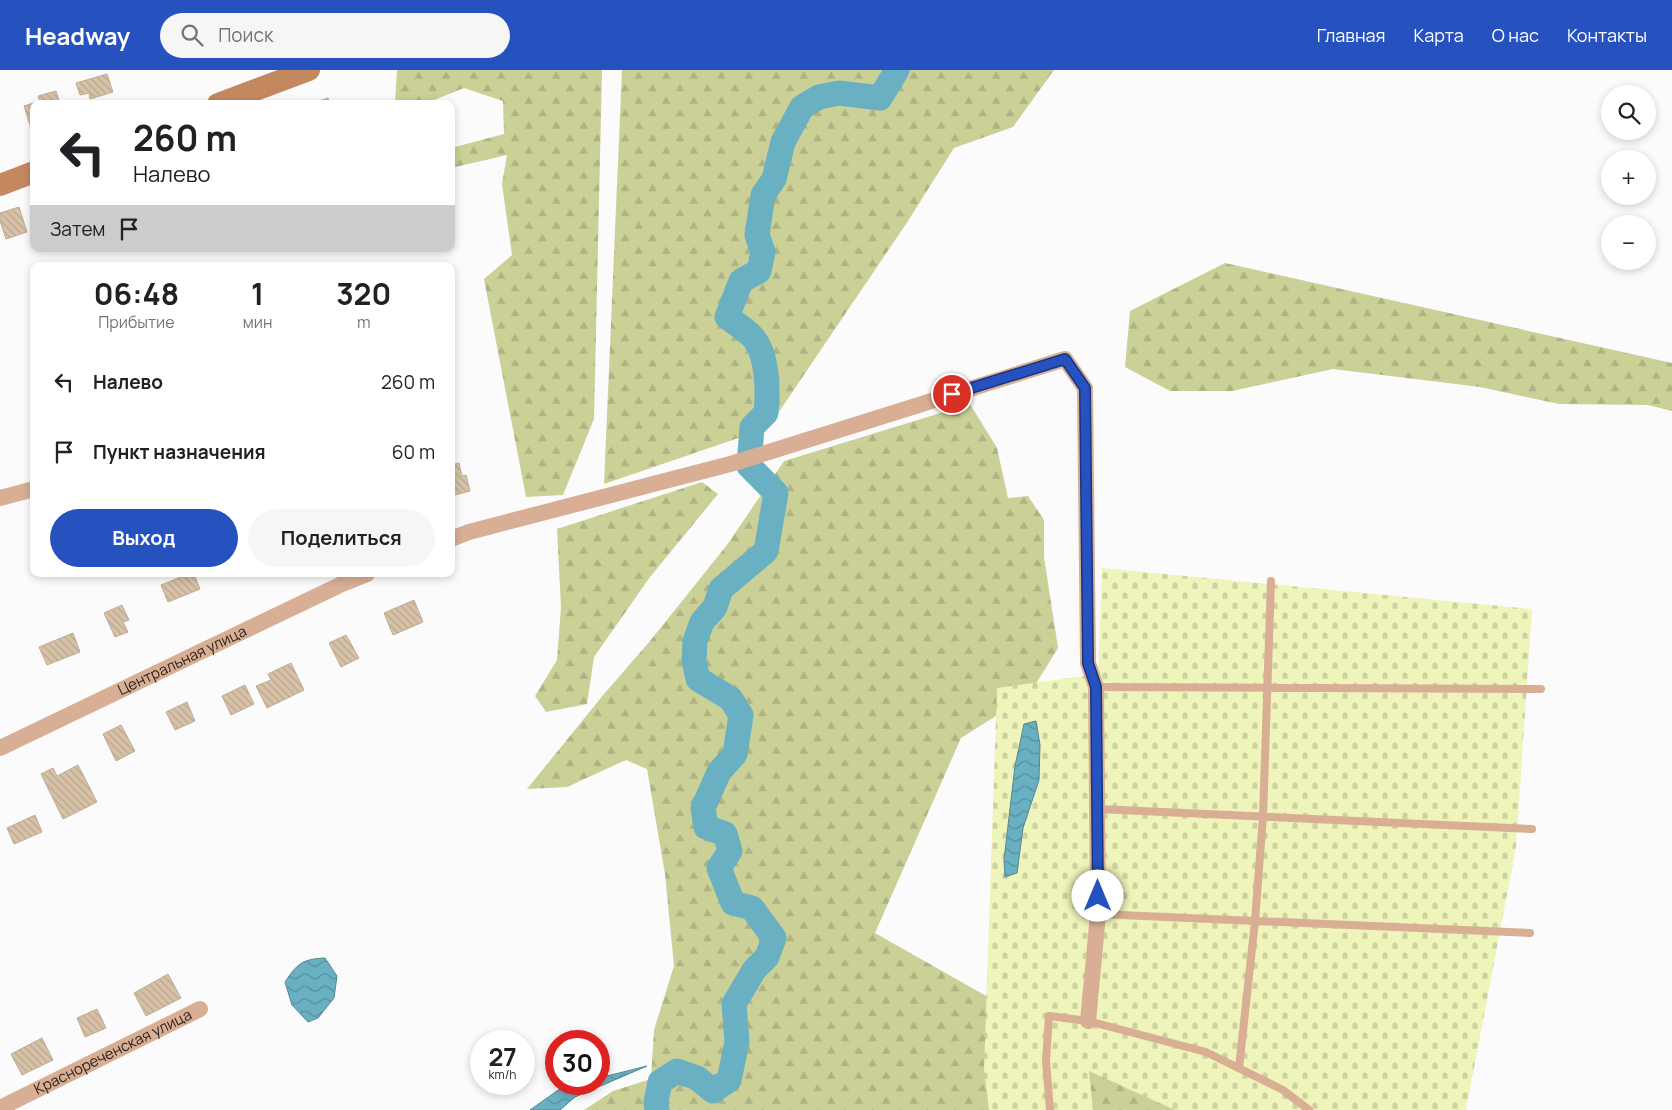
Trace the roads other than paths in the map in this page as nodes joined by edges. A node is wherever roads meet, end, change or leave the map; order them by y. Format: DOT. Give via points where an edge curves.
graph roads {
  1 [pos="309,70"];
  2 [pos="229,100"];
  3 [pos="30,174"];
  4 [pos="0,185"];
  5 [pos="30,491"];
  6 [pos="0,498"];
  7 [pos="455,537"];
  8 [pos="360,577"];
  9 [pos="1271,581"];
  10 [pos="1096,687"];
  11 [pos="1268,688"];
  12 [pos="1541,689"];
  13 [pos="0,748"];
  14 [pos="1098,809"];
  15 [pos="1263,816"];
  16 [pos="1532,829"];
  17 [pos="1098,914"];
  18 [pos="1254,921"];
  19 [pos="1530,933"];
  20 [pos="200,1009"];
  21 [pos="1088,1021"];
  22 [pos="1239,1068"];
  23 [pos="0,1108"];
  24 [pos="1050,1110"];
  25 [pos="1309,1110"];
  1 -- 2 [label="main road"];
  3 -- 4 [label="main road"];
  5 -- 6 [label="street"];
  7 -- 10 [label="street" via="734,463 1065,359 1085,388 1088,663"];
  8 -- 13 [label="street, Центральная улица"];
  9 -- 11 [label="lane"];
  10 -- 11 [label="lane"];
  10 -- 14 [label="street"];
  11 -- 12 [label="lane"];
  11 -- 15 [label="lane"];
  14 -- 15 [label="lane"];
  14 -- 17 [label="street"];
  15 -- 16 [label="lane"];
  15 -- 18 [label="lane"];
  17 -- 18 [label="lane"];
  17 -- 21 [label="street"];
  18 -- 19 [label="lane"];
  18 -- 22 [label="lane"];
  20 -- 23 [label="street, Краснореченская улица"];
  21 -- 22 [label="lane" via="1206,1052"];
  21 -- 24 [label="lane" via="1048,1016 1046,1061"];
  22 -- 25 [label="lane" via="1283,1090"];
}
